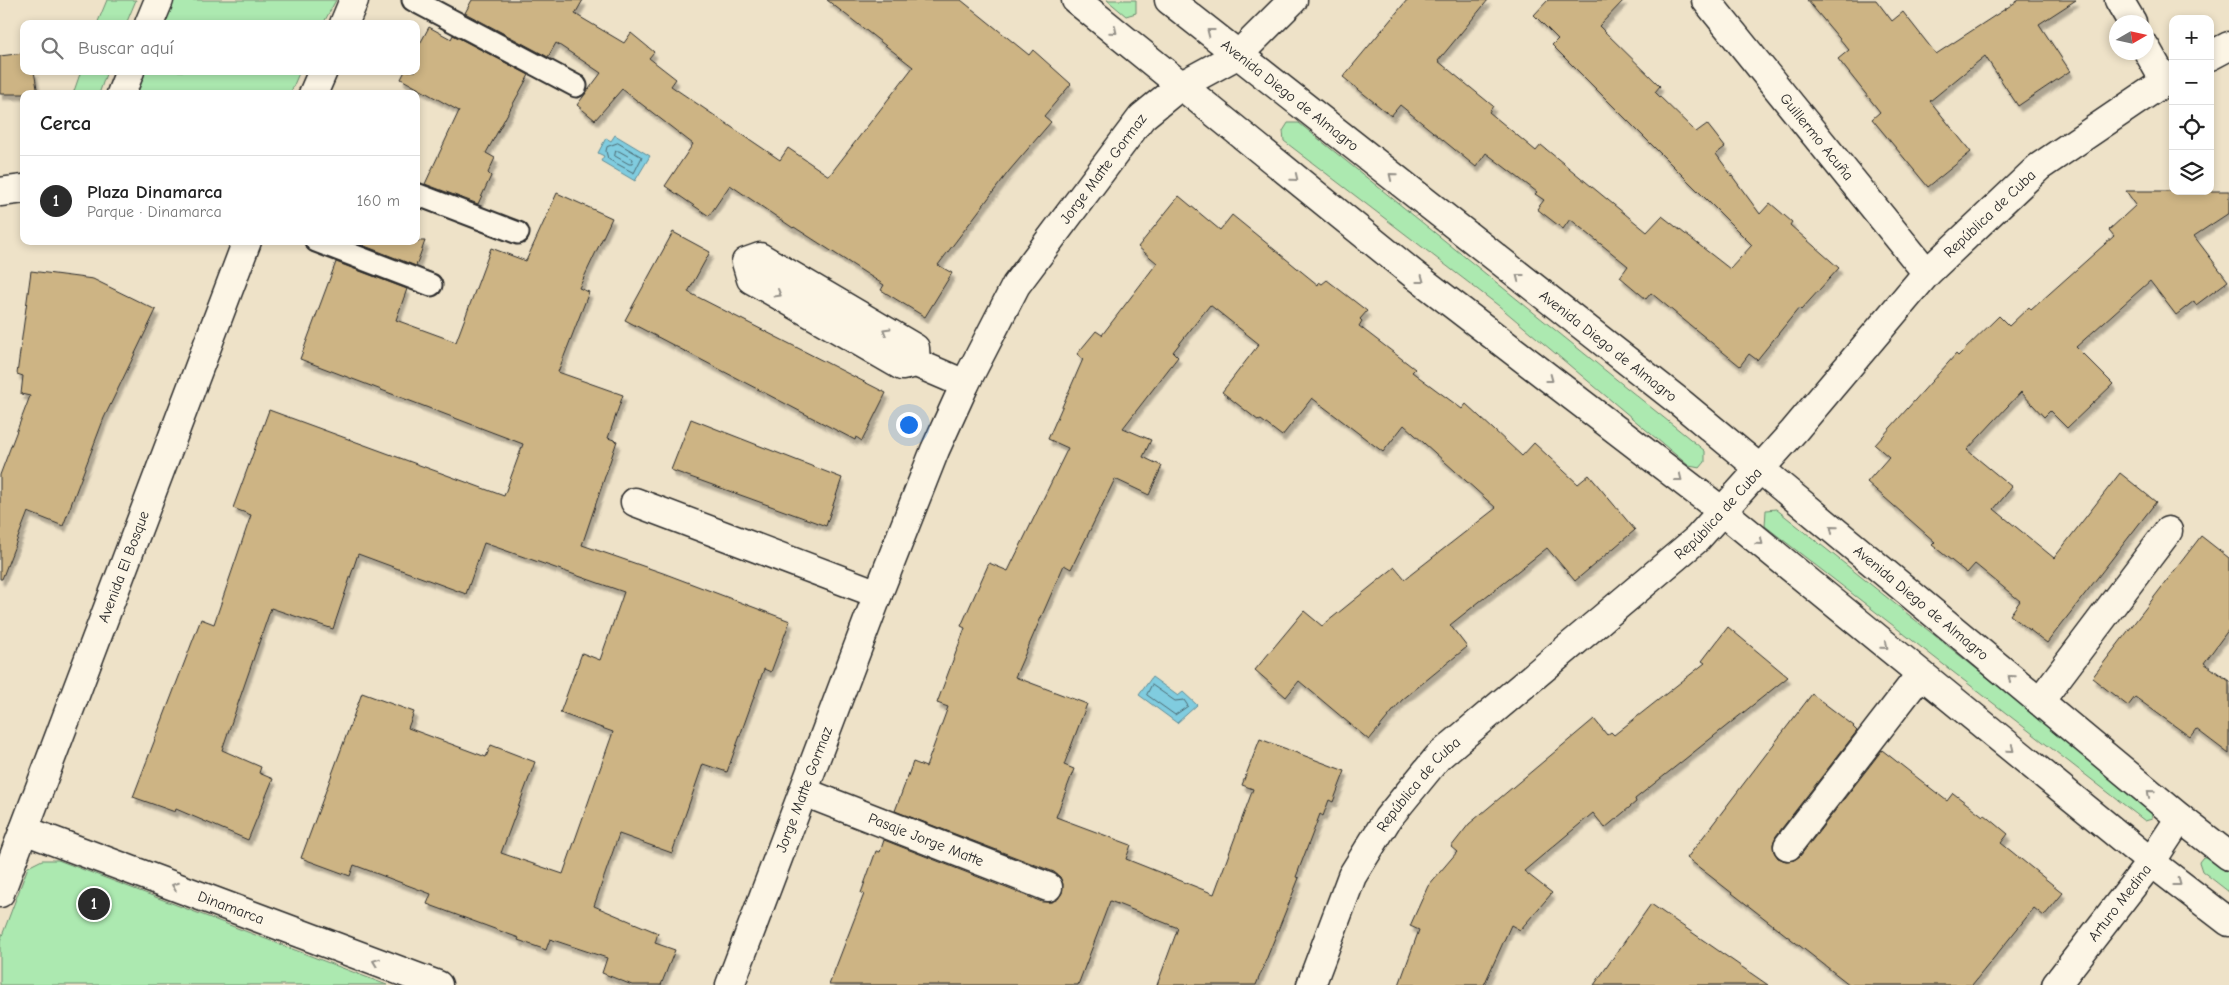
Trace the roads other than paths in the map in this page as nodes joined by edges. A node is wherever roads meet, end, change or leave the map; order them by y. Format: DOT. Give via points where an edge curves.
graph roads {
  1 [pos="159,0"];
  2 [pos="354,0"];
  3 [pos="414,0"];
  4 [pos="1076,0"];
  5 [pos="1169,0"];
  6 [pos="1293,0"];
  7 [pos="1706,0"];
  8 [pos="2119,0"];
  9 [pos="2128,15"];
  10 [pos="151,20"];
  11 [pos="346,20"];
  12 [pos="2229,46"];
  13 [pos="1239,54"];
  14 [pos="2214,54"];
  15 [pos="2154,58"];
  16 [pos="128,75"];
  17 [pos="321,75"];
  18 [pos="2169,78"];
  19 [pos="576,86"];
  20 [pos="1180,86"];
  21 [pos="123,90"];
  22 [pos="315,90"];
  23 [pos="20,190"];
  24 [pos="0,192"];
  25 [pos="420,196"];
  26 [pos="518,233"];
  27 [pos="238,245"];
  28 [pos="326,245"];
  29 [pos="1927,273"];
  30 [pos="431,285"];
  31 [pos="916,363"];
  32 [pos="965,384"];
  33 [pos="1760,469"];
  34 [pos="635,502"];
  35 [pos="1722,512"];
  36 [pos="2168,530"];
  37 [pos="878,594"];
  38 [pos="1920,675"];
  39 [pos="2040,701"];
  40 [pos="804,792"];
  41 [pos="2180,818"];
  42 [pos="24,830"];
  43 [pos="1788,846"];
  44 [pos="2229,856"];
  45 [pos="2151,862"];
  46 [pos="1048,887"];
  47 [pos="0,893"];
  48 [pos="2229,922"];
  49 [pos="438,985"];
  50 [pos="730,985"];
  51 [pos="1312,985"];
  52 [pos="2056,985"];
  1 -- 10 [label="street"];
  2 -- 11 [label="street"];
  3 -- 19 [label="lane"];
  4 -- 20 [label="street, one-way"];
  13 -- 5 [label="street, Avenida Diego de Almagro, one-way"];
  6 -- 13 [label="street, Jorge Matte Gormaz"];
  7 -- 29 [label="street, Guillermo Acuña"];
  8 -- 9 [label="street"];
  12 -- 14 [label="street"];
  13 -- 20 [label="street, Jorge Matte Gormaz"];
  33 -- 13 [label="street, Avenida Diego de Almagro, one-way"];
  15 -- 18 [label="street"];
  16 -- 21 [label="street"];
  17 -- 22 [label="street"];
  18 -- 29 [label="street, República de Cuba" via="2040,167"];
  20 -- 32 [label="street, Jorge Matte Gormaz" via="1142,117 1016,285"];
  20 -- 35 [label="street, one-way" via="1412,273"];
  23 -- 24 [label="street"];
  25 -- 26 [label="lane"];
  27 -- 42 [label="street, Avenida El Bosque"];
  28 -- 30 [label="lane"];
  29 -- 33 [label="street, República de Cuba"];
  31 -- 31 [label="street, one-way" via="915,348 760,257 746,262 751,279 902,366"];
  31 -- 32 [label="street"];
  32 -- 37 [label="street, Jorge Matte Gormaz"];
  33 -- 35 [label="street, República de Cuba"];
  39 -- 33 [label="street, Avenida Diego de Almagro, one-way"];
  34 -- 37 [label="street"];
  35 -- 38 [label="street, one-way"];
  35 -- 51 [label="street, República de Cuba" via="1684,550 1438,757 1388,818 1352,876"];
  36 -- 39 [label="street"];
  37 -- 40 [label="street, Jorge Matte Gormaz"];
  38 -- 43 [label="street"];
  38 -- 45 [label="street, one-way"];
  41 -- 39 [label="street, Avenida Diego de Almagro, one-way"];
  40 -- 46 [label="street, Pasaje Jorge Matte"];
  40 -- 50 [label="street, Jorge Matte Gormaz"];
  41 -- 44 [label="street, Avenida Diego de Almagro"];
  41 -- 45 [label="street, Arturo Medina"];
  42 -- 47 [label="street, Avenida El Bosque"];
  49 -- 42 [label="street, Dinamarca, one-way"];
  45 -- 48 [label="street, one-way"];
  45 -- 52 [label="street, Arturo Medina"];
}
